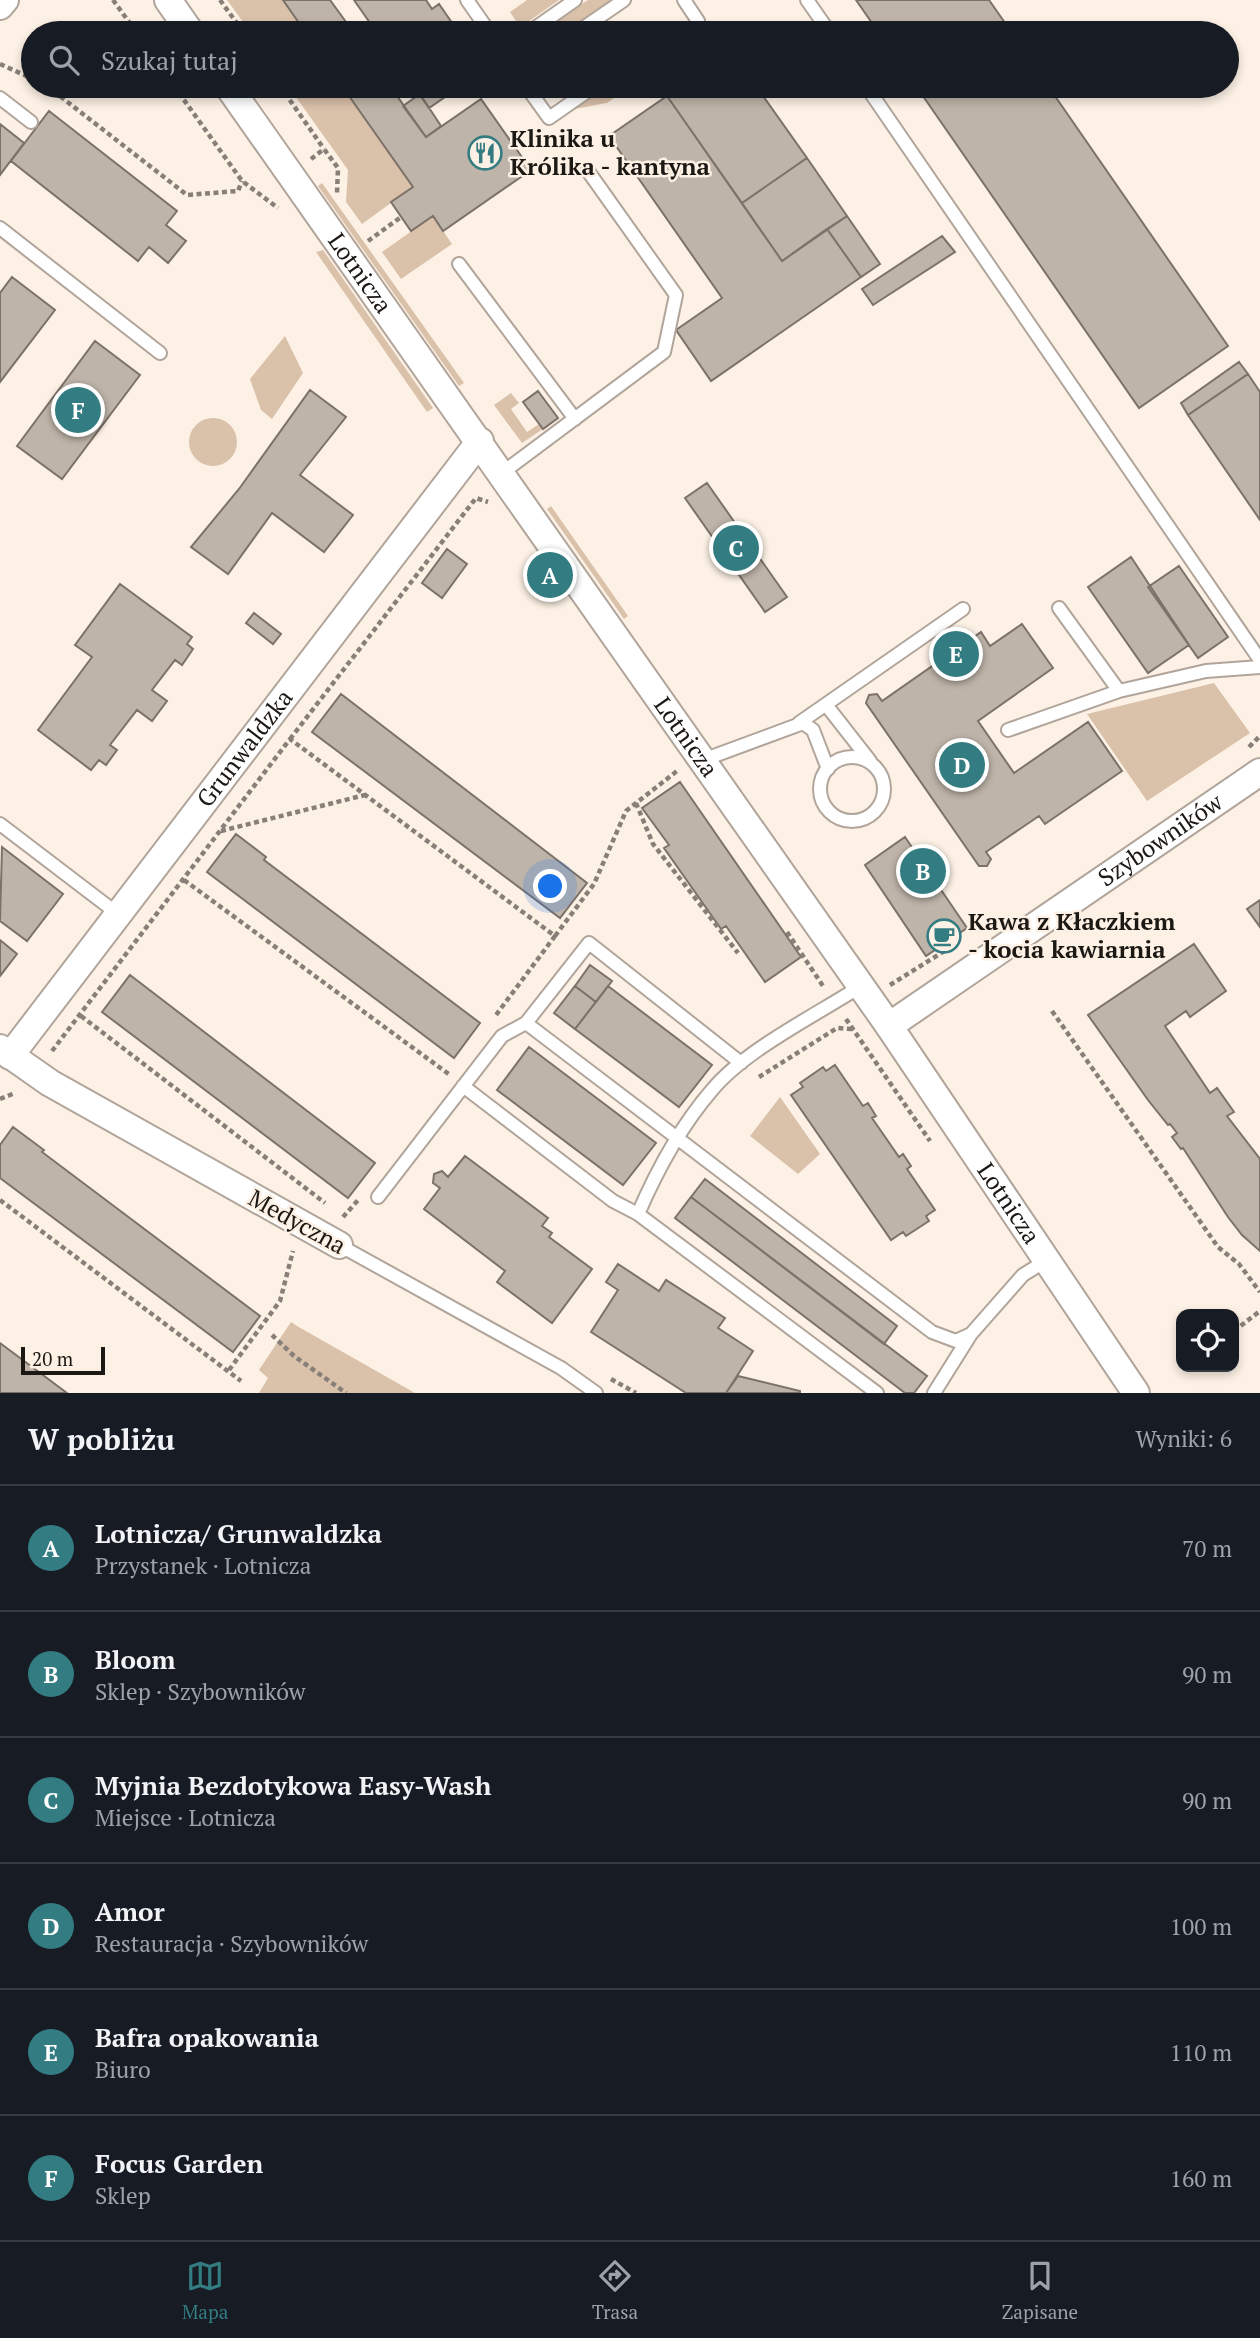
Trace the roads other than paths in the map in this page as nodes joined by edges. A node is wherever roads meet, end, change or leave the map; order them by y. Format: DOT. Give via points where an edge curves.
graph roads {
  1 [pos="5,0"];
  2 [pos="168,0"];
  3 [pos="575,0"];
  4 [pos="624,0"];
  5 [pos="684,0"];
  6 [pos="807,0"];
  7 [pos="473,2"];
  8 [pos="0,6"];
  9 [pos="183,21"];
  10 [pos="483,21"];
  11 [pos="545,21"];
  12 [pos="595,21"];
  13 [pos="698,21"];
  14 [pos="822,21"];
  15 [pos="0,97"];
  16 [pos="237,98"];
  17 [pos="535,98"];
  18 [pos="578,98"];
  19 [pos="874,98"];
  20 [pos="31,122"];
  21 [pos="588,171"];
  22 [pos="0,228"];
  23 [pos="459,264"];
  24 [pos="160,353"];
  25 [pos="575,419"];
  26 [pos="480,441"];
  27 [pos="502,473"];
  28 [pos="1059,608"];
  29 [pos="963,609"];
  30 [pos="1260,660"];
  31 [pos="1260,667"];
  32 [pos="1118,691"];
  33 [pos="827,706"];
  34 [pos="799,723"];
  35 [pos="1008,730"];
  36 [pos="703,760"];
  37 [pos="872,764"];
  38 [pos="828,769"];
  39 [pos="1260,772"];
  40 [pos="0,824"];
  41 [pos="118,914"];
  42 [pos="861,986"];
  43 [pos="526,1023"];
  44 [pos="889,1026"];
  45 [pos="3,1058"];
  46 [pos="741,1063"];
  47 [pos="463,1086"];
  48 [pos="677,1138"];
  49 [pos="378,1197"];
  50 [pos="638,1214"];
  51 [pos="339,1245"];
  52 [pos="1047,1260"];
  53 [pos="971,1334"];
  54 [pos="596,1393"];
  55 [pos="877,1393"];
  56 [pos="934,1393"];
  57 [pos="1136,1393"];
  1 -- 8 [label="street"];
  2 -- 9 [label="street"];
  3 -- 11 [label="lane"];
  4 -- 12 [label="lane"];
  5 -- 13 [label="lane"];
  6 -- 14 [label="lane"];
  7 -- 10 [label="lane"];
  15 -- 20 [label="lane"];
  16 -- 26 [label="street, Lotnicza"];
  17 -- 18 [label="lane" via="549,118"];
  19 -- 30 [label="lane"];
  21 -- 25 [label="lane" via="676,295 664,352"];
  22 -- 24 [label="lane"];
  23 -- 25 [label="lane"];
  25 -- 27 [label="lane"];
  26 -- 27 [label="street, Lotnicza"];
  26 -- 41 [label="street, Grunwaldzka"];
  27 -- 36 [label="street, Lotnicza"];
  28 -- 32 [label="lane"];
  29 -- 33 [label="lane"];
  31 -- 32 [label="lane" via="1206,671"];
  32 -- 35 [label="lane"];
  33 -- 34 [label="lane"];
  33 -- 37 [label="lane"];
  34 -- 36 [label="lane"];
  34 -- 38 [label="lane" via="813,730"];
  36 -- 42 [label="street, Lotnicza"];
  37 -- 38 [label="lane" via="849,757"];
  37 -- 38 [label="lane" via="883,780 883,798 873,814 855,821 837,817 824,804 820,786"];
  39 -- 44 [label="street, Szybowników"];
  40 -- 41 [label="lane"];
  41 -- 45 [label="street, Grunwaldzka"];
  42 -- 44 [label="street, Lotnicza"];
  42 -- 46 [label="lane"];
  43 -- 46 [label="lane" via="589,943"];
  43 -- 47 [label="lane" via="502,1036"];
  43 -- 48 [label="lane"];
  44 -- 52 [label="street, Lotnicza"];
  45 -- 51 [label="street, Medyczna"];
  46 -- 48 [label="lane" via="712,1089"];
  47 -- 49 [label="lane"];
  47 -- 50 [label="lane"];
  48 -- 50 [label="lane"];
  48 -- 53 [label="lane" via="932,1332 956,1341"];
  50 -- 55 [label="lane"];
  51 -- 54 [label="lane, Medyczna" via="561,1368"];
  52 -- 53 [label="lane" via="1023,1275"];
  52 -- 57 [label="street, Lotnicza"];
  53 -- 56 [label="lane"];
}
